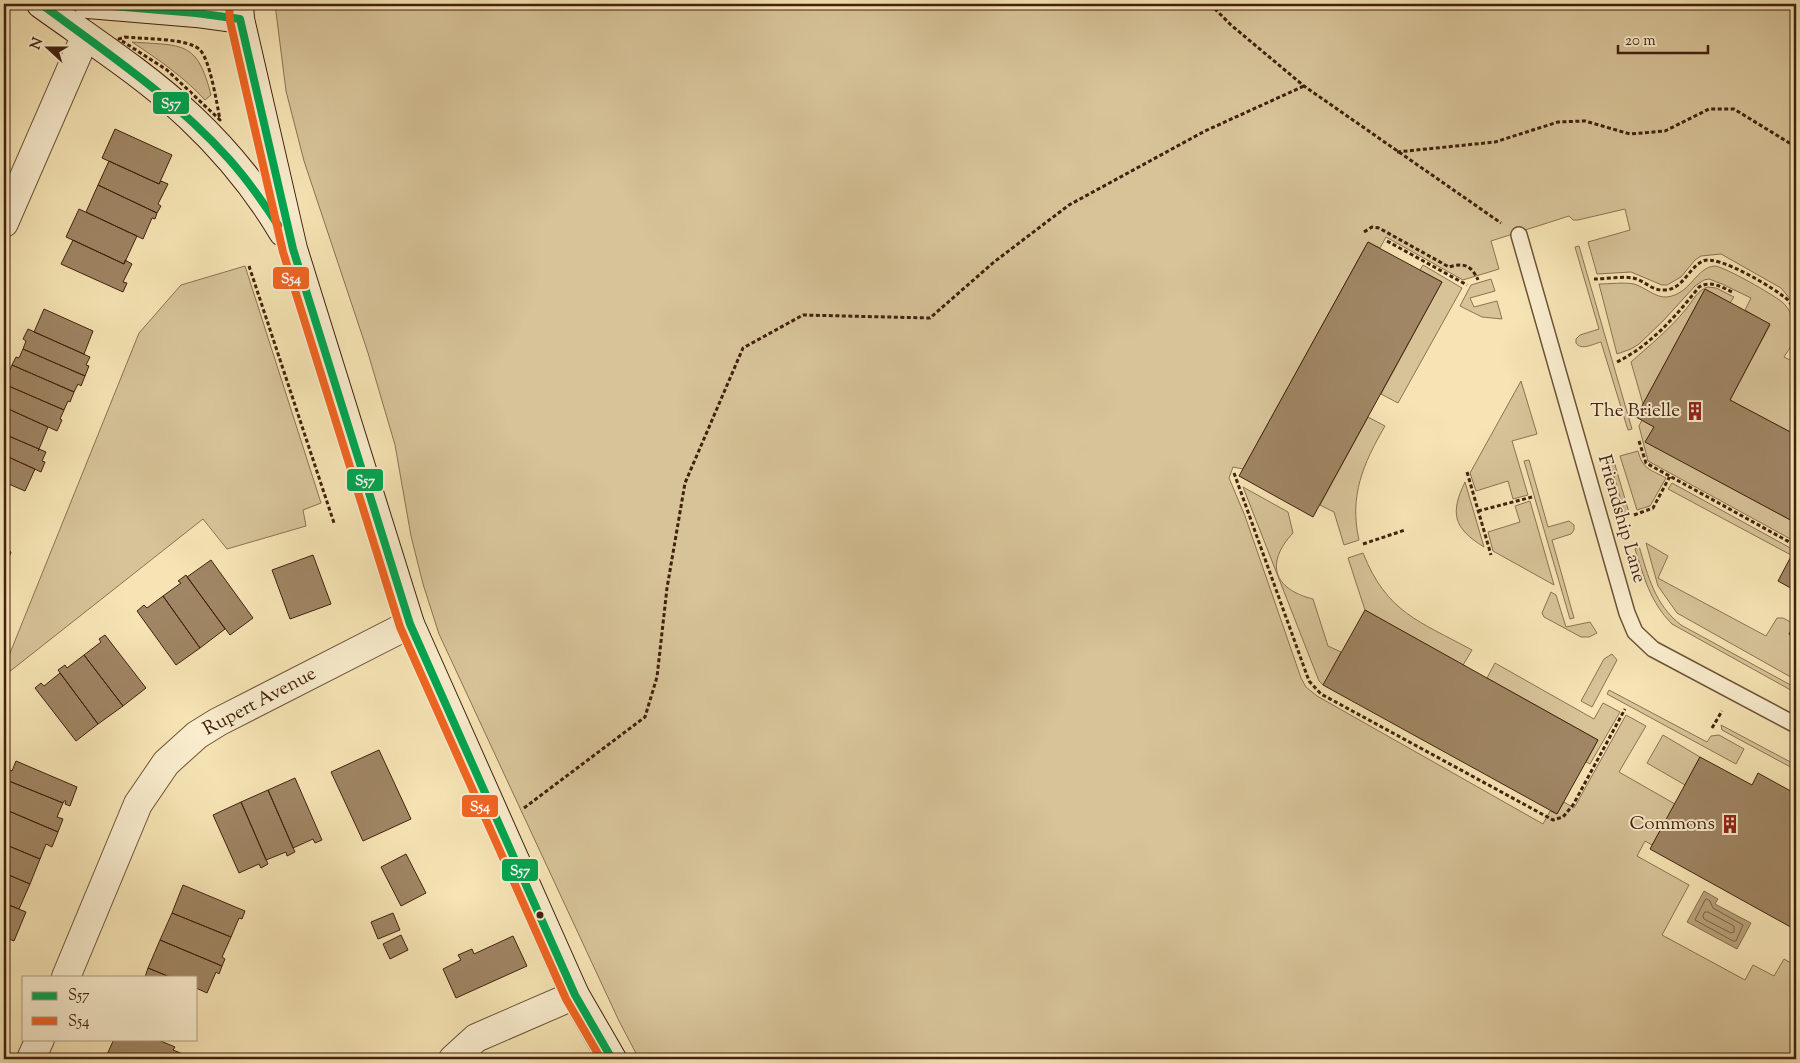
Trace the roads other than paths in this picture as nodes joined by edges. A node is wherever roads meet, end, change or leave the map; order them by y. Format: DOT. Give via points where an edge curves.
graph roads {
  1 [pos="40,4"];
  2 [pos="88,4"];
  3 [pos="104,4"];
  4 [pos="240,11"];
  5 [pos="85,36"];
  6 [pos="4,223"];
  7 [pos="1519,235"];
  8 [pos="292,249"];
  9 [pos="410,624"];
  10 [pos="1796,725"];
  11 [pos="66,976"];
  12 [pos="574,995"];
  13 [pos="40,1040"];
  14 [pos="31,1059"];
  15 [pos="453,1059"];
  16 [pos="612,1059"];
  1 -- 5 [label="street"];
  2 -- 3 [label="street"];
  3 -- 4 [label="street"];
  3 -- 5 [label="street"];
  4 -- 8 [label="street"];
  5 -- 6 [label="street"];
  5 -- 8 [label="street" via="190,117 240,170"];
  7 -- 10 [label="lane, Friendship Lane" via="1625,607 1635,632 1653,649"];
  8 -- 9 [label="street"];
  9 -- 11 [label="street, Rupert Avenue" via="218,722 197,735 166,763 138,804"];
  9 -- 12 [label="street"];
  12 -- 15 [label="street" via="476,1038"];
  12 -- 16 [label="street"];
  13 -- 14 [label="street"];
}
